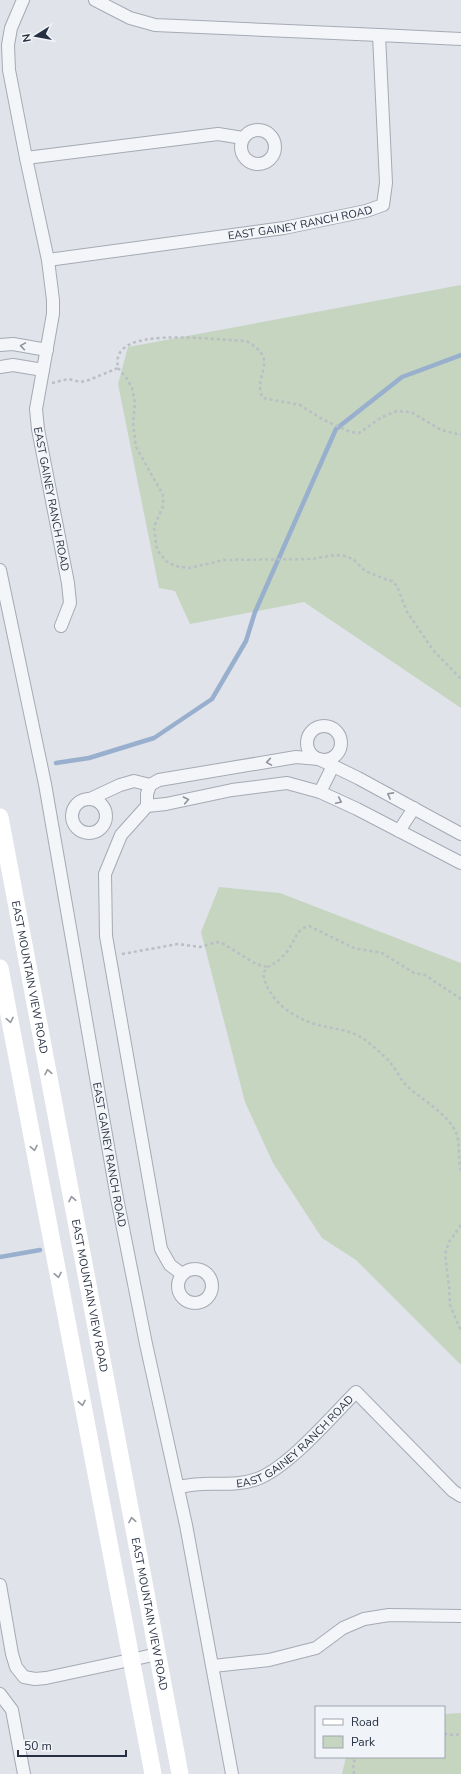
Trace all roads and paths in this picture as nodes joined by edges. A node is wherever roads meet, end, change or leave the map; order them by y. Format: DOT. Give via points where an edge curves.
graph roads {
  1 [pos="23,0"];
  2 [pos="96,0"];
  3 [pos="379,35"];
  4 [pos="461,39"];
  5 [pos="243,138"];
  6 [pos="26,158"];
  7 [pos="48,260"];
  8 [pos="0,345"];
  9 [pos="47,350"];
  10 [pos="0,367"];
  11 [pos="118,368"];
  12 [pos="43,370"];
  13 [pos="40,385"];
  14 [pos="461,435"];
  15 [pos="0,570"];
  16 [pos="61,626"];
  17 [pos="461,679"];
  18 [pos="333,766"];
  19 [pos="223,769"];
  20 [pos="150,785"];
  21 [pos="227,790"];
  22 [pos="320,792"];
  23 [pos="90,799"];
  24 [pos="147,806"];
  25 [pos="414,808"];
  26 [pos="0,817"];
  27 [pos="72,817"];
  28 [pos="51,821"];
  29 [pos="105,824"];
  30 [pos="399,831"];
  31 [pos="461,834"];
  32 [pos="121,835"];
  33 [pos="461,863"];
  34 [pos="109,957"];
  35 [pos="267,967"];
  36 [pos="0,968"];
  37 [pos="461,999"];
  38 [pos="461,1171"];
  39 [pos="461,1225"];
  40 [pos="182,1274"];
  41 [pos="461,1331"];
  42 [pos="178,1487"];
  43 [pos="461,1496"];
  44 [pos="0,1585"];
  45 [pos="461,1616"];
  46 [pos="158,1654"];
  47 [pos="131,1660"];
  48 [pos="213,1666"];
  49 [pos="0,1694"];
  50 [pos="445,1734"];
  51 [pos="461,1734"];
  52 [pos="356,1758"];
  53 [pos="24,1774"];
  54 [pos="153,1774"];
  55 [pos="180,1774"];
  56 [pos="232,1774"];
  57 [pos="354,1774"];
  1 -- 6 [label="street, EAST GAINEY RANCH ROAD" via="11,28 8,45"];
  2 -- 3 [label="street" via="130,18 155,24"];
  3 -- 4 [label="street"];
  3 -- 7 [label="street, EAST GAINEY RANCH ROAD" via="386,183 383,205 284,228"];
  5 -- 6 [label="street" via="218,134"];
  6 -- 7 [label="street, EAST GAINEY RANCH ROAD"];
  7 -- 9 [label="street, EAST GAINEY RANCH ROAD" via="53,314"];
  9 -- 8 [label="street, one-way" via="13,344"];
  9 -- 12 [label="street, EAST GAINEY RANCH ROAD"];
  10 -- 12 [label="street" via="13,365"];
  11 -- 13 [label="path" via="81,382 68,380"];
  11 -- 14 [label="path" via="117,358 124,348 134,342 160,337 246,341 257,347 264,358 260,392 263,398 300,405 332,424 359,433 382,417 397,411 412,412 441,430"];
  11 -- 17 [label="path" via="132,388 136,447 163,495 163,506 154,527 157,550 166,561 175,566 189,568 224,560 346,556 365,570 392,581 397,586 407,612 432,650"];
  12 -- 13 [label="street, EAST GAINEY RANCH ROAD"];
  13 -- 16 [label="street, EAST GAINEY RANCH ROAD" via="36,409 38,429 70,603"];
  15 -- 28 [label="street, EAST GAINEY RANCH ROAD"];
  18 -- 19 [label="street, one-way" via="319,759 296,757"];
  18 -- 22 [label="street"];
  25 -- 18 [label="street, one-way"];
  19 -- 20 [label="street" via="159,780"];
  19 -- 21 [label="street"];
  20 -- 23 [label="street" via="134,781"];
  20 -- 24 [label="street"];
  21 -- 22 [label="street" via="287,783"];
  24 -- 21 [label="street, one-way"];
  22 -- 30 [label="street, one-way"];
  23 -- 27 [label="street" via="75,806"];
  23 -- 29 [label="street" via="104,807"];
  24 -- 32 [label="street"];
  25 -- 30 [label="street"];
  25 -- 31 [label="street"];
  46 -- 26 [label="main road, EAST MOUNTAIN VIEW ROAD, one-way"];
  27 -- 28 [label="street"];
  27 -- 29 [label="street" via="76,827 86,833 97,832"];
  28 -- 42 [label="street, EAST GAINEY RANCH ROAD" via="120,1213"];
  29 -- 32 [label="street"];
  30 -- 33 [label="street"];
  32 -- 34 [label="street" via="105,874"];
  34 -- 35 [label="path" via="178,944 200,947 216,942 222,943 256,964"];
  34 -- 40 [label="street" via="161,1249 170,1265"];
  35 -- 37 [label="path" via="280,959 291,946 297,932 309,926 354,948 382,953 414,974 425,975"];
  35 -- 38 [label="path" via="263,974 264,983 272,997 292,1014 314,1024 351,1032 364,1039 389,1061 407,1086 453,1127 457,1136"];
  36 -- 47 [label="main road, one-way"];
  39 -- 41 [label="path" via="449,1242 445,1254 450,1305"];
  42 -- 43 [label="street, EAST GAINEY RANCH ROAD" via="202,1484 232,1485 257,1479 271,1472 290,1458 356,1392 453,1491"];
  42 -- 48 [label="street, EAST GAINEY RANCH ROAD"];
  44 -- 47 [label="street" via="12,1654 16,1668 24,1678 46,1678"];
  45 -- 48 [label="street" via="389,1615 364,1619 343,1628 316,1648 269,1660"];
  46 -- 47 [label="street"];
  46 -- 55 [label="main road, EAST MOUNTAIN VIEW ROAD"];
  47 -- 54 [label="main road"];
  48 -- 56 [label="street, EAST GAINEY RANCH ROAD"];
  49 -- 53 [label="street" via="12,1710"];
  50 -- 51 [label="path"];
  52 -- 57 [label="path"];
}
